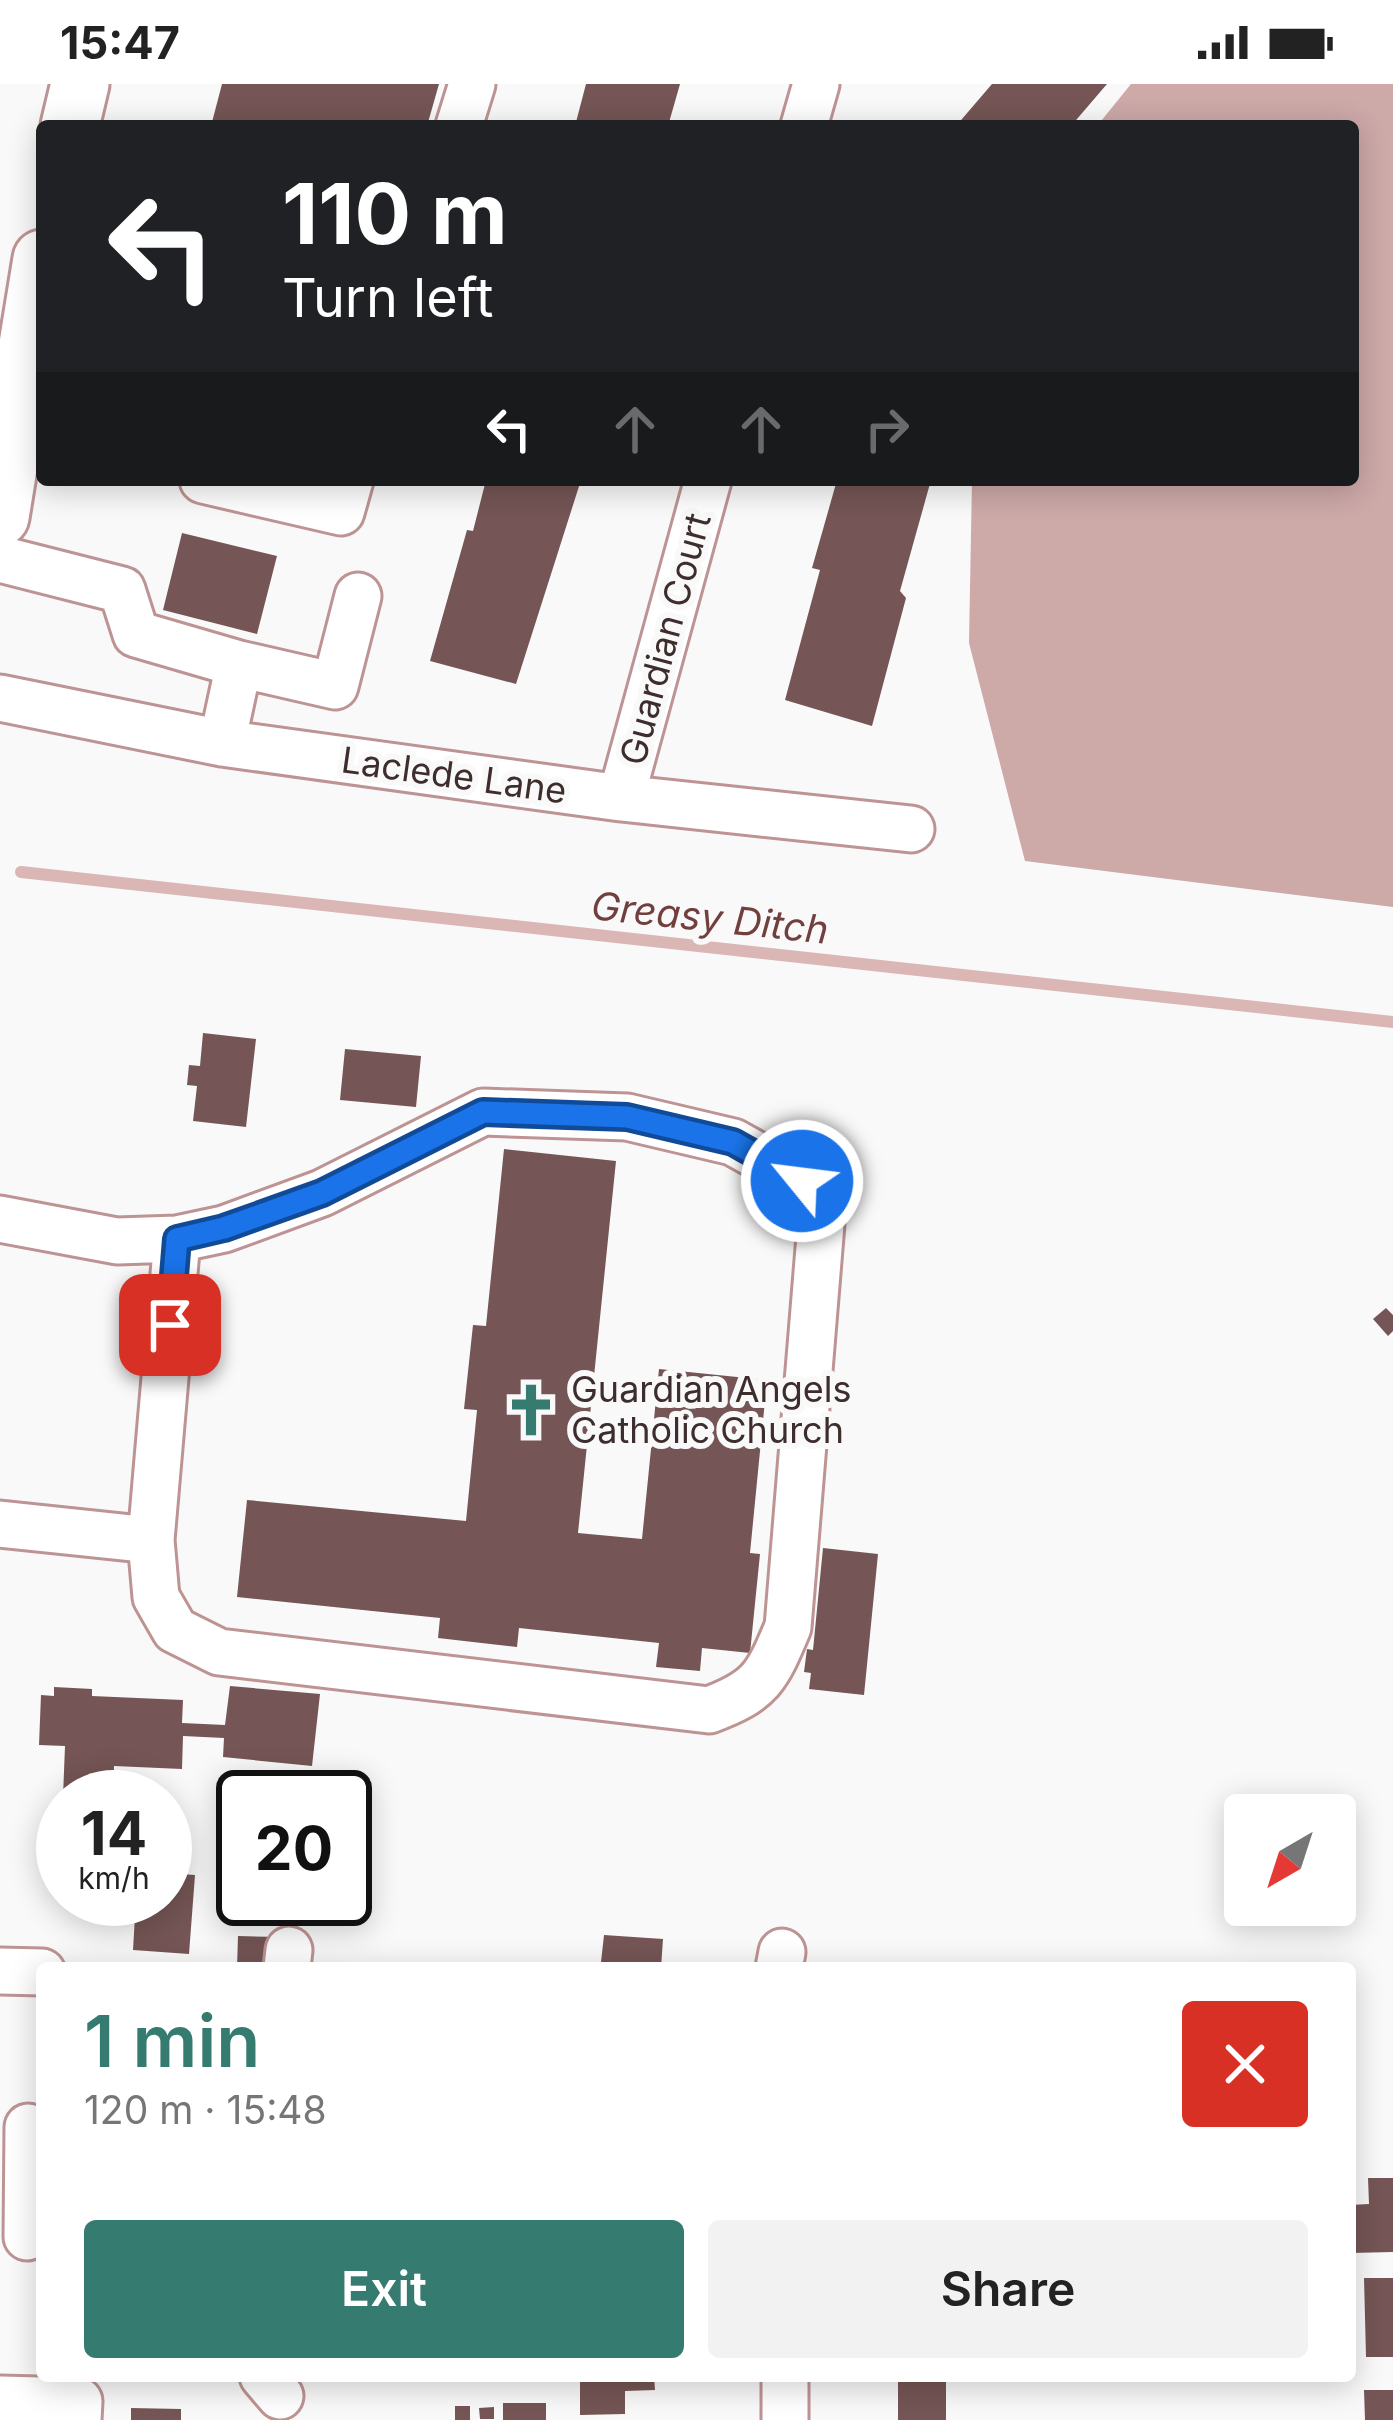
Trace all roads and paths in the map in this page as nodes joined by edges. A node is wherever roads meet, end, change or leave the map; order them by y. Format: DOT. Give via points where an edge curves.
graph roads {
  1 [pos="80,84"];
  2 [pos="472,84"];
  3 [pos="816,84"];
  4 [pos="71,120"];
  5 [pos="461,120"];
  6 [pos="806,120"];
  7 [pos="36,275"];
  8 [pos="14,333"];
  9 [pos="12,468"];
  10 [pos="234,486"];
  11 [pos="348,486"];
  12 [pos="706,486"];
  13 [pos="0,559"];
  14 [pos="358,596"];
  15 [pos="239,664"];
  16 [pos="0,698"];
  17 [pos="222,743"];
  18 [pos="621,798"];
  19 [pos="911,829"];
  20 [pos="0,1219"];
  21 [pos="177,1239"];
  22 [pos="0,1524"];
  23 [pos="151,1540"];
  24 [pos="0,1971"];
  25 [pos="36,1972"];
  26 [pos="23,2122"];
  27 [pos="27,2237"];
  28 [pos="784,2382"];
  29 [pos="0,2399"];
  30 [pos="85,2399"];
  31 [pos="785,2420"];
  1 -- 4 [label="main road"];
  2 -- 5 [label="street"];
  3 -- 6 [label="street"];
  7 -- 8 [label="main road"];
  8 -- 9 [label="main road"];
  10 -- 11 [label="street" via="341,512"];
  12 -- 18 [label="street, Guardian Court"];
  13 -- 15 [label="street" via="122,590 136,634"];
  14 -- 15 [label="street" via="335,686"];
  15 -- 17 [label="street"];
  16 -- 17 [label="street, Laclede Lane"];
  17 -- 18 [label="street, Laclede Lane"];
  18 -- 19 [label="street, Laclede Lane"];
  20 -- 21 [label="street" via="117,1241"];
  21 -- 23 [label="street"];
  21 -- 23 [label="street" via="322,1193 483,1112 627,1117 733,1142 802,1181 820,1224 788,1627 772,1666 746,1696 709,1710 219,1652 175,1630 156,1597"];
  22 -- 23 [label="street"];
  24 -- 25 [label="street"];
  26 -- 27 [label="street"];
  28 -- 31 [label="street"];
  29 -- 30 [label="street"];
}
